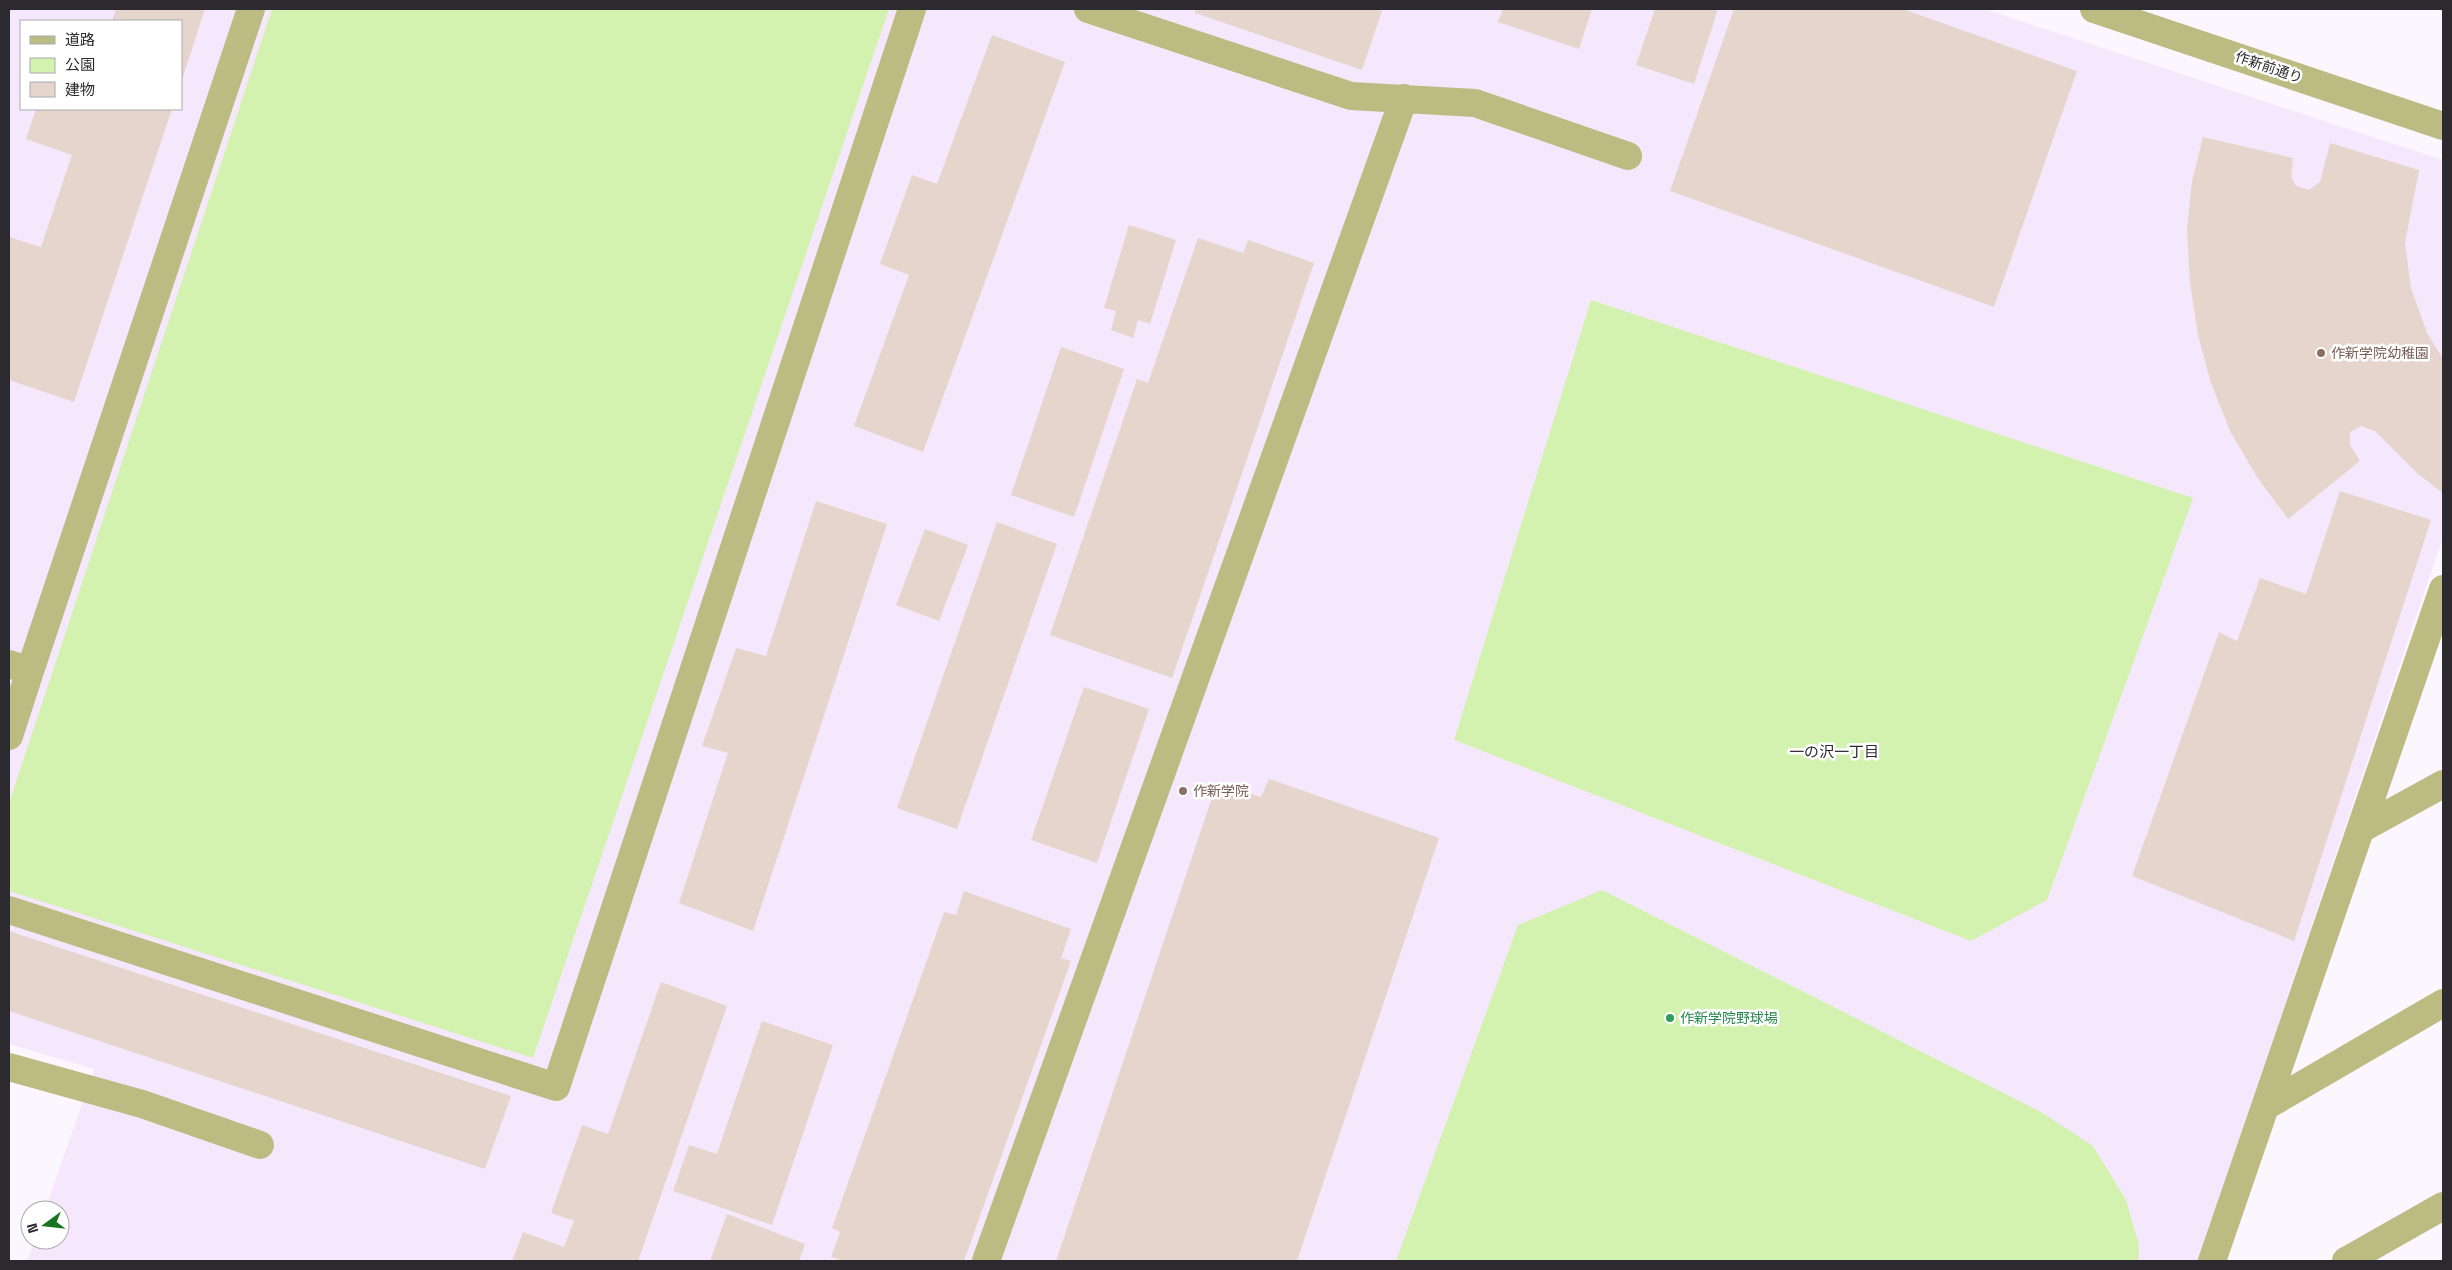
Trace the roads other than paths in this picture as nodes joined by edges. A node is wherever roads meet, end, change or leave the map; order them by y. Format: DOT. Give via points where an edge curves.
graph roads {
  1 [pos="251,9"];
  2 [pos="912,9"];
  3 [pos="1088,9"];
  4 [pos="2103,10"];
  5 [pos="1404,98"];
  6 [pos="2438,119"];
  7 [pos="1628,156"];
  8 [pos="2443,588"];
  9 [pos="19,668"];
  10 [pos="9,736"];
  11 [pos="2443,784"];
  12 [pos="2361,830"];
  13 [pos="9,910"];
  14 [pos="2443,1003"];
  15 [pos="9,1067"];
  16 [pos="2266,1106"];
  17 [pos="260,1145"];
  18 [pos="2443,1206"];
  19 [pos="986,1261"];
  20 [pos="2212,1261"];
  21 [pos="2346,1261"];
  1 -- 9 [label="street"];
  2 -- 13 [label="street" via="556,1086"];
  3 -- 5 [label="street" via="1352,96"];
  4 -- 6 [label="street, 作新前通り"];
  5 -- 7 [label="street" via="1475,103"];
  5 -- 19 [label="street"];
  8 -- 12 [label="street"];
  9 -- 10 [label="street"];
  11 -- 12 [label="street"];
  12 -- 16 [label="street"];
  14 -- 16 [label="street"];
  15 -- 17 [label="street" via="142,1104"];
  16 -- 20 [label="street"];
  18 -- 21 [label="street"];
}
